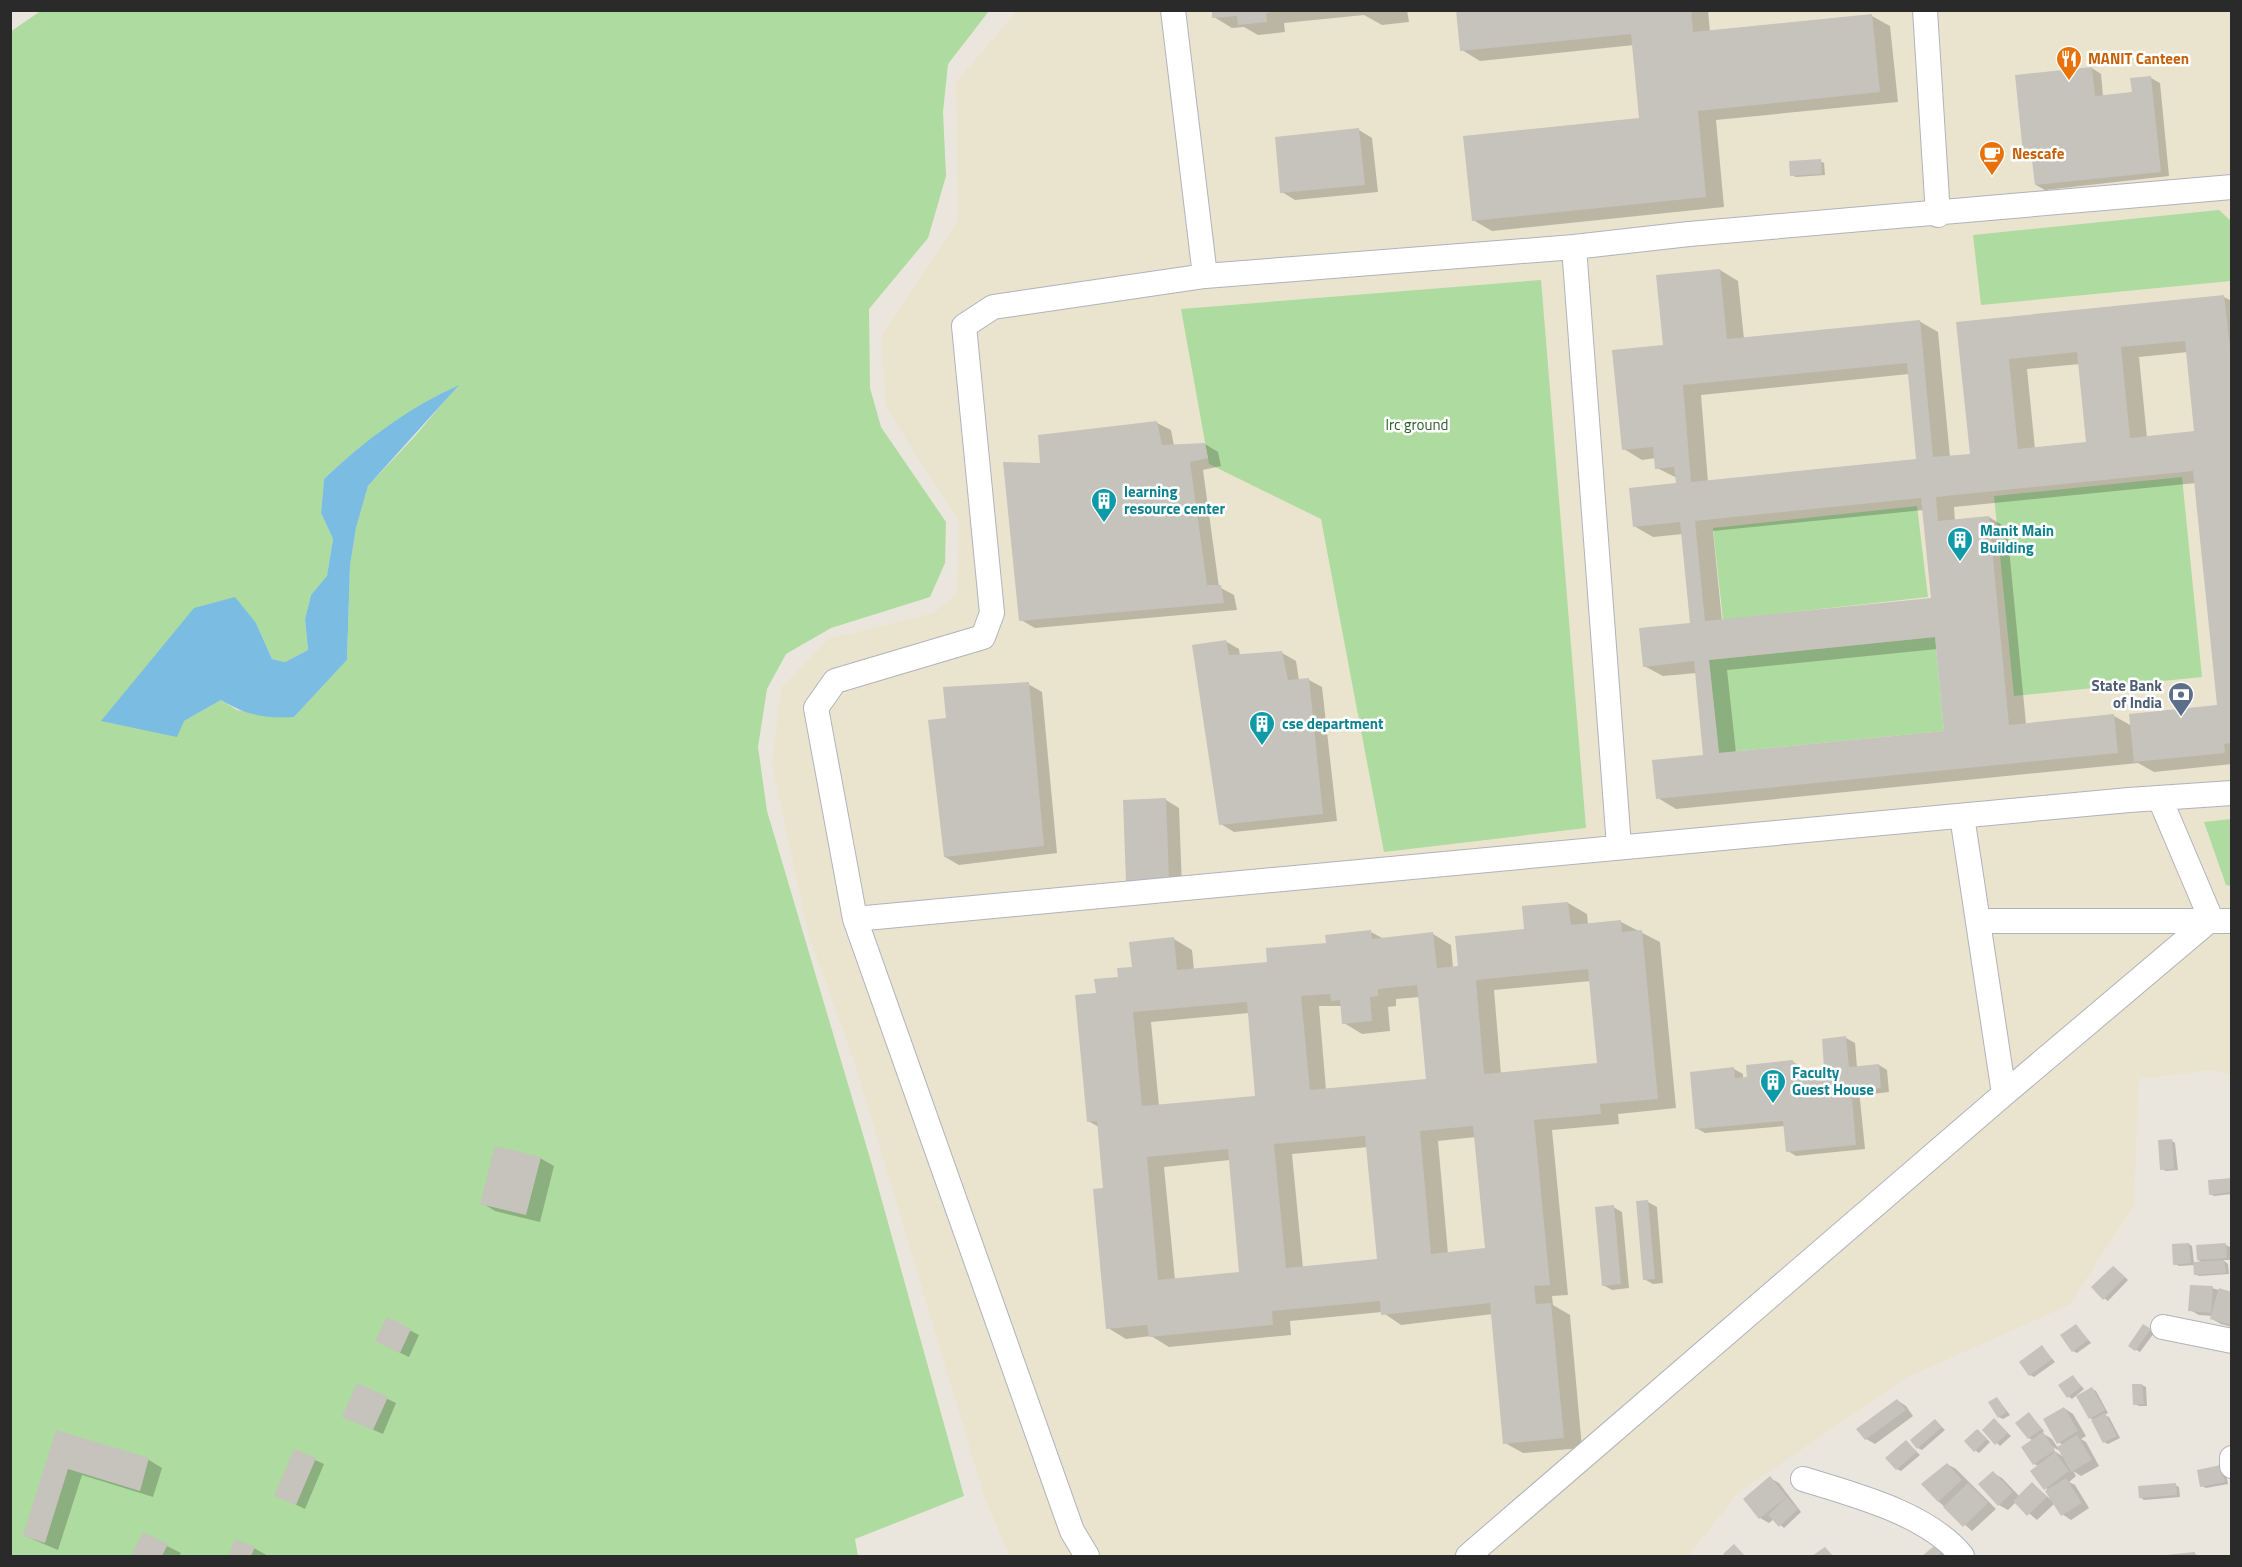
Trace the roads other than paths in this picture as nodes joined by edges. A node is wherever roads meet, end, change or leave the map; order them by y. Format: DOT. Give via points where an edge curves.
graph roads {
  1 [pos="1173,10"];
  2 [pos="1925,10"];
  3 [pos="2232,187"];
  4 [pos="1938,215"];
  5 [pos="1574,247"];
  6 [pos="1205,276"];
  7 [pos="2232,793"];
  8 [pos="2160,799"];
  9 [pos="1962,816"];
  10 [pos="1619,846"];
  11 [pos="855,919"];
  12 [pos="2221,920"];
  13 [pos="1978,921"];
  14 [pos="2004,1094"];
  15 [pos="2163,1326"];
  16 [pos="2232,1341"];
  17 [pos="2232,1458"];
  18 [pos="2232,1466"];
  19 [pos="1803,1479"];
  20 [pos="1087,1557"];
  21 [pos="1468,1557"];
  22 [pos="1962,1557"];
  1 -- 6 [label="street"];
  2 -- 4 [label="street"];
  3 -- 4 [label="street"];
  4 -- 5 [label="street"];
  5 -- 6 [label="street"];
  5 -- 10 [label="street"];
  6 -- 11 [label="street" via="993,307 964,326 992,613 983,637 835,681 816,708"];
  7 -- 8 [label="street"];
  8 -- 9 [label="street"];
  8 -- 12 [label="street"];
  9 -- 10 [label="street"];
  9 -- 13 [label="street"];
  10 -- 11 [label="street"];
  11 -- 20 [label="street" via="1072,1531"];
  12 -- 13 [label="street"];
  12 -- 14 [label="street"];
  13 -- 14 [label="street"];
  14 -- 21 [label="street"];
  15 -- 16 [label="street"];
  17 -- 18 [label="street"];
  19 -- 22 [label="street" via="1895,1509 1954,1546"];
}
